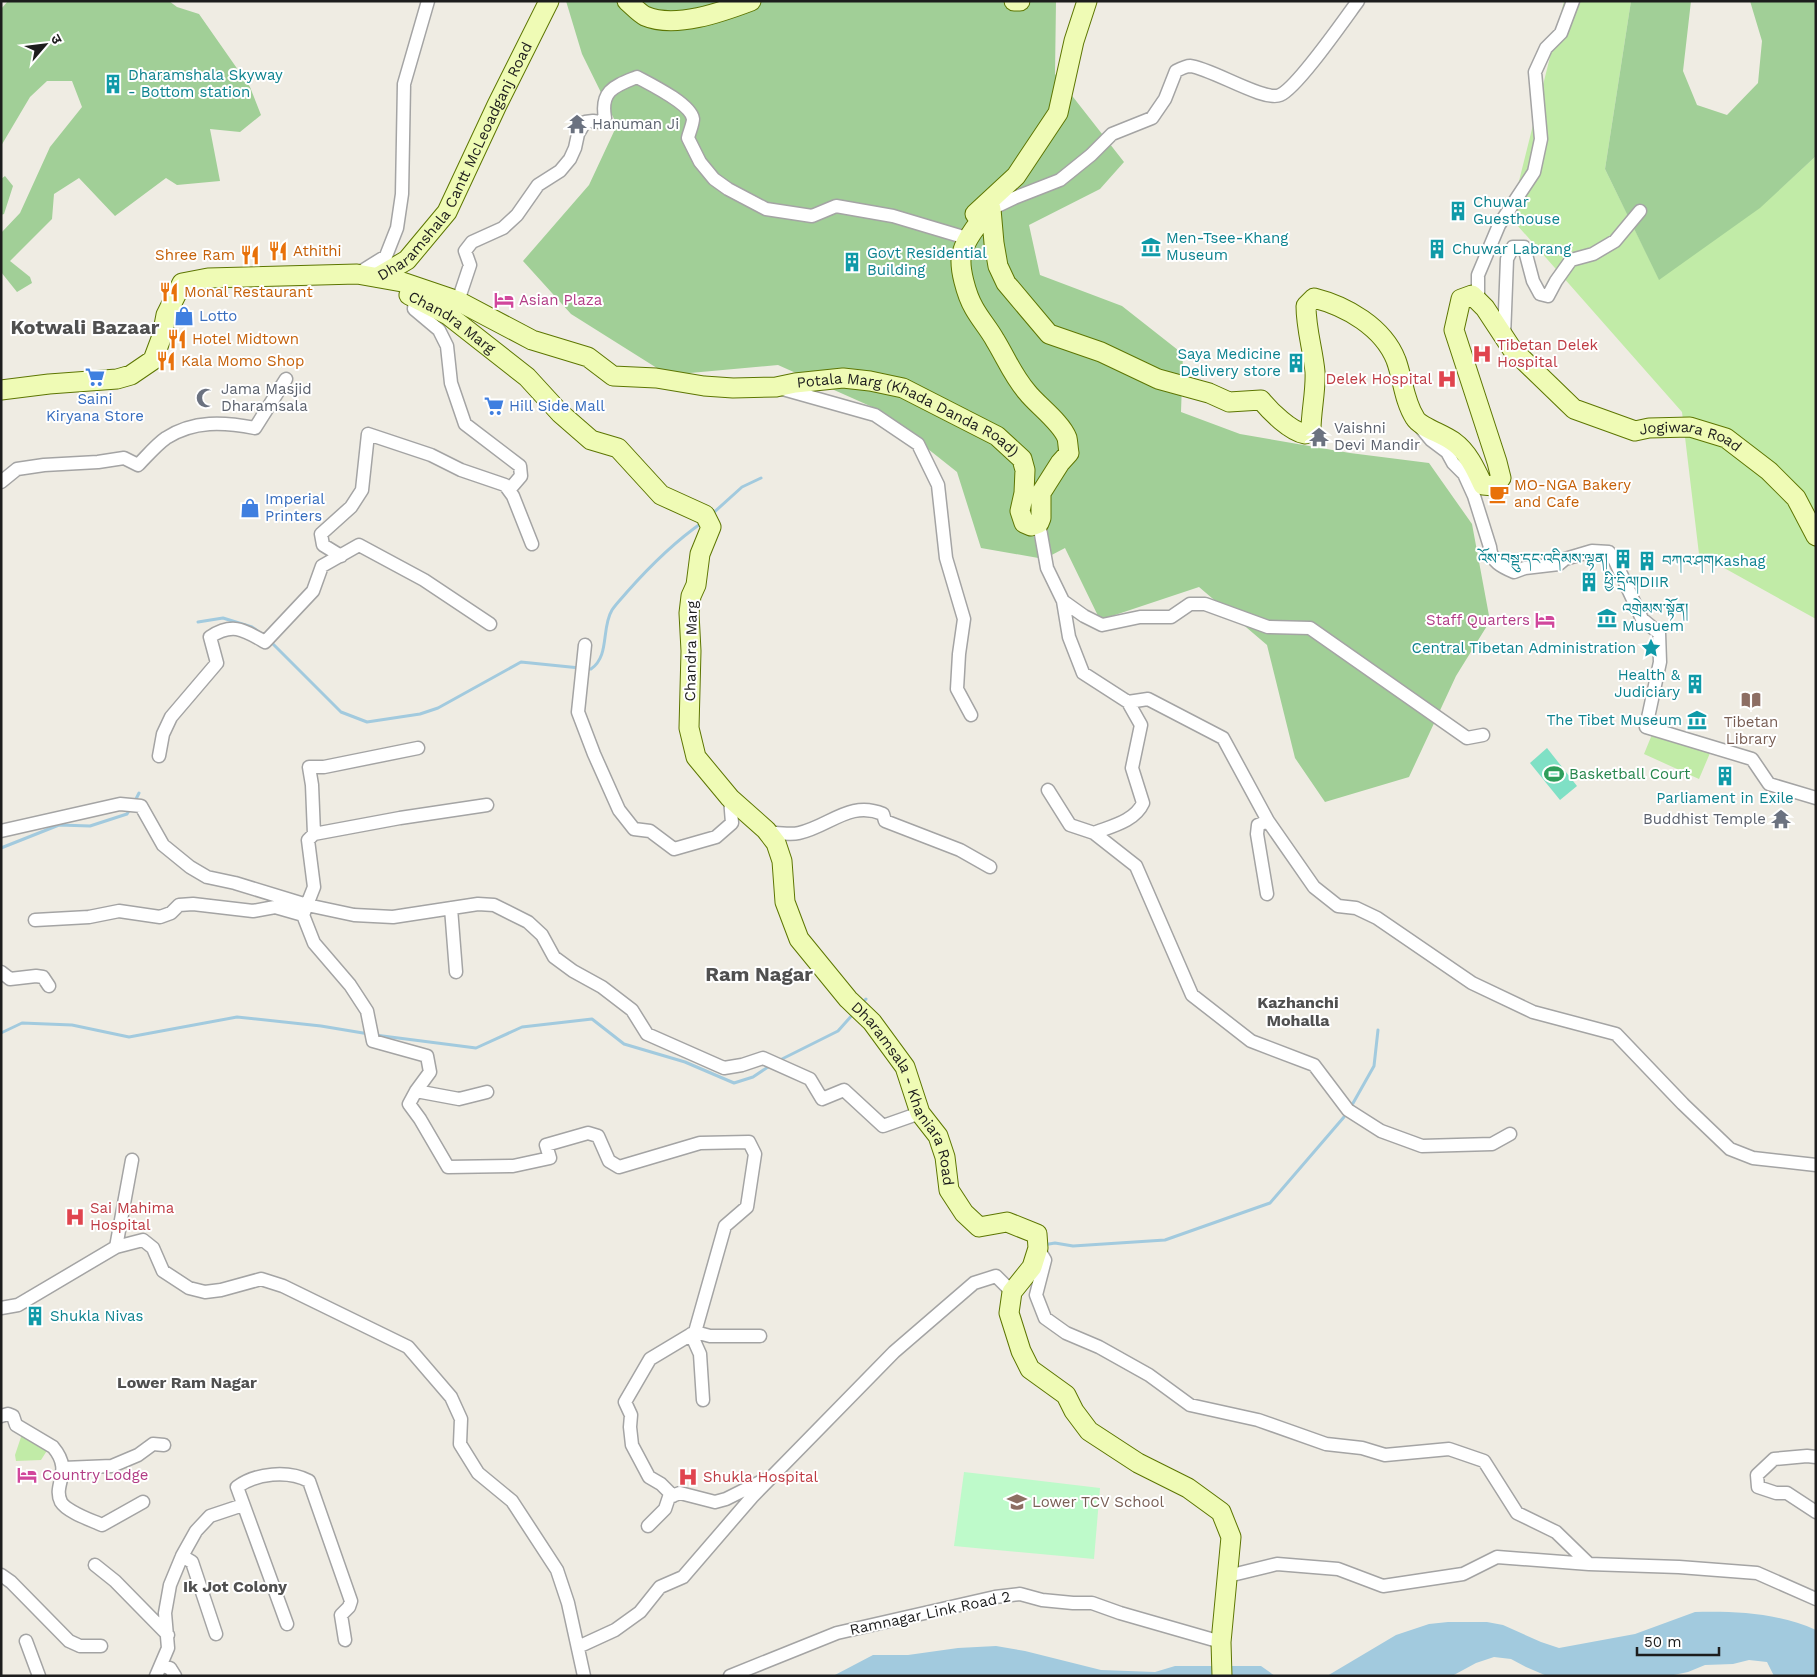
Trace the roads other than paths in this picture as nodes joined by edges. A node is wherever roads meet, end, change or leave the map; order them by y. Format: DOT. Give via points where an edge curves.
graph roads {
  1 [pos="428,1"];
  2 [pos="549,1"];
  3 [pos="628,1"];
  4 [pos="751,1"];
  5 [pos="1014,1"];
  6 [pos="1020,1"];
  7 [pos="1087,1"];
  8 [pos="1358,1"];
  9 [pos="1573,1"];
  10 [pos="992,209"];
  11 [pos="1640,211"];
  12 [pos="960,236"];
  13 [pos="357,274"];
  14 [pos="378,277"];
  15 [pos="964,283"];
  16 [pos="413,298"];
  17 [pos="458,301"];
  18 [pos="1478,301"];
  19 [pos="1504,337"];
  20 [pos="286,379"];
  21 [pos="776,387"];
  22 [pos="1,390"];
  23 [pos="1416,420"];
  24 [pos="1,482"];
  25 [pos="509,490"];
  26 [pos="1039,523"];
  27 [pos="1816,536"];
  28 [pos="532,544"];
  29 [pos="342,556"];
  30 [pos="1062,601"];
  31 [pos="490,624"];
  32 [pos="585,644"];
  33 [pos="1128,702"];
  34 [pos="971,715"];
  35 [pos="1483,735"];
  36 [pos="418,748"];
  37 [pos="159,756"];
  38 [pos="1048,790"];
  39 [pos="730,798"];
  40 [pos="1816,798"];
  41 [pos="487,805"];
  42 [pos="1268,821"];
  43 [pos="1,831"];
  44 [pos="768,832"];
  45 [pos="1094,833"];
  46 [pos="314,834"];
  47 [pos="990,867"];
  48 [pos="1267,894"];
  49 [pos="452,908"];
  50 [pos="305,910"];
  51 [pos="35,920"];
  52 [pos="1,972"];
  53 [pos="456,972"];
  54 [pos="49,986"];
  55 [pos="848,999"];
  56 [pos="416,1091"];
  57 [pos="487,1092"];
  58 [pos="920,1113"];
  59 [pos="1510,1134"];
  60 [pos="132,1160"];
  61 [pos="1816,1165"];
  62 [pos="116,1247"];
  63 [pos="1038,1248"];
  64 [pos="1012,1292"];
  65 [pos="1,1308"];
  66 [pos="693,1333"];
  67 [pos="760,1336"];
  68 [pos="702,1400"];
  69 [pos="1,1416"];
  70 [pos="164,1445"];
  71 [pos="1816,1457"];
  72 [pos="63,1468"];
  73 [pos="778,1472"];
  74 [pos="673,1496"];
  75 [pos="143,1502"];
  76 [pos="243,1505"];
  77 [pos="1816,1512"];
  78 [pos="648,1526"];
  79 [pos="182,1556"];
  80 [pos="1589,1564"];
  81 [pos="95,1565"];
  82 [pos="1,1575"];
  83 [pos="1228,1576"];
  84 [pos="1816,1599"];
  85 [pos="287,1624"];
  86 [pos="216,1634"];
  87 [pos="168,1635"];
  88 [pos="345,1640"];
  89 [pos="26,1641"];
  90 [pos="1221,1642"];
  91 [pos="101,1646"];
  92 [pos="578,1647"];
  93 [pos="158,1671"];
  94 [pos="39,1676"];
  95 [pos="175,1676"];
  96 [pos="584,1676"];
  97 [pos="730,1676"];
  98 [pos="1222,1676"];
  1 -- 13 [label="street" via="404,84 402,194 397,228 386,256"];
  2 -- 14 [label="street, Dharamshala Cantt McLeoadganj Road" via="447,212 407,260"];
  3 -- 4 [label="street" via="644,16 668,21 700,17"];
  5 -- 6 [label="street"];
  7 -- 12 [label="street" via="1074,40 1058,113 1016,176 970,219"];
  8 -- 10 [label="street" via="1294,85 1279,96 1266,96 1188,66 1176,71 1165,99 1152,118 1112,134 1060,180"];
  9 -- 18 [label="street" via="1561,33 1546,48 1535,72 1541,139 1534,172 1499,225 1478,275"];
  10 -- 15 [label="street" via="977,225 962,254"];
  10 -- 23 [label="street" via="998,266 1006,283 1049,334 1101,352 1158,379 1229,402 1261,400 1298,433 1306,434 1311,430 1315,374 1306,306 1314,298 1347,310 1387,344 1396,360"];
  11 -- 19 [label="street" via="1615,241 1593,254 1572,260 1548,296 1540,294 1533,280 1524,247 1513,247 1506,260"];
  12 -- 15 [label="street" via="950,255 949,273 957,283"];
  12 -- 17 [label="street" via="894,216 836,206 812,216 766,209 748,201 714,179 700,162 688,138 693,119 690,112 637,77 613,88 605,96 605,118 600,122 585,122 570,159 560,171 538,185 517,215 504,228 472,242 465,251 470,265"];
  13 -- 14 [label="street, Dharamshala Cantt McLeoadganj Road"];
  13 -- 22 [label="street, Dharamshala Cantt McLeoadganj Road" via="208,278 182,283 166,315 153,360 130,375 110,380"];
  14 -- 16 [label="street, Chandra Marg"];
  14 -- 17 [label="street, Potala Marg (Khada Danda Road)"];
  15 -- 26 [label="street" via="973,307 1009,367 1066,437 1069,453 1041,493"];
  16 -- 25 [label="street" via="414,309 439,330 447,346 451,383 465,424 520,466 521,476"];
  16 -- 39 [label="street, Chandra Marg" via="448,315 527,377 560,413 591,440 618,448 661,495 708,521 689,613 689,728 696,756"];
  17 -- 21 [label="street, Potala Marg (Khada Danda Road)" via="532,340 588,357 613,376 733,388"];
  18 -- 19 [label="street, Jogiwara Road"];
  18 -- 23 [label="street" via="1472,295 1461,299 1454,330 1501,478 1494,486 1483,486 1474,466 1455,442"];
  19 -- 27 [label="street, Jogiwara Road" via="1512,349 1574,409 1635,431 1690,427 1726,438 1769,471 1796,498"];
  20 -- 24 [label="street" via="255,428 230,423 182,429 164,440 138,465 124,458 44,465 17,469"];
  21 -- 26 [label="street, Potala Marg (Khada Danda Road)" via="843,378 902,388 920,396 997,436 1022,458 1026,470 1020,511 1024,523 1031,526"];
  21 -- 34 [label="street" via="875,415 918,444 938,485 946,558 964,619 957,689"];
  23 -- 40 [label="street" via="1424,433 1447,452 1464,474 1474,496 1490,554 1499,565 1514,572 1559,564 1565,558 1592,551 1609,552 1642,619 1659,632 1658,678 1646,727 1752,759 1769,784"];
  25 -- 28 [label="street"];
  25 -- 29 [label="street" via="430,455 368,434 362,490 351,507 321,534 323,545"];
  26 -- 30 [label="street" via="1047,568"];
  29 -- 31 [label="street" via="359,545 424,580"];
  29 -- 37 [label="street" via="322,566 313,591 265,642 238,628 220,630 210,637 216,663 171,717 163,734"];
  30 -- 33 [label="street" via="1069,637 1083,673"];
  30 -- 35 [label="street" via="1102,625 1140,617 1172,617 1190,604 1205,604 1268,628 1310,628 1467,738"];
  32 -- 39 [label="street" via="578,712 619,810 634,829 650,832 674,849 716,837 732,823"];
  33 -- 42 [label="street" via="1148,699 1222,738"];
  33 -- 45 [label="street" via="1141,725 1132,768 1143,803 1139,812"];
  36 -- 46 [label="street" via="324,767 309,767"];
  38 -- 45 [label="street" via="1070,825"];
  39 -- 44 [label="street, Chandra Marg"];
  41 -- 46 [label="street"];
  42 -- 48 [label="street" via="1258,825 1257,834"];
  42 -- 61 [label="street" via="1314,887 1338,906 1356,908 1377,918 1472,983 1533,1012 1616,1034 1730,1149 1753,1158"];
  43 -- 50 [label="street" via="120,804 141,806 163,844 190,867 207,877 235,882"];
  44 -- 47 [label="street" via="799,833 850,811 871,809 883,814 885,821 960,850"];
  44 -- 55 [label="street, Chandra Marg" via="782,861 786,902 799,938"];
  45 -- 59 [label="street" via="1136,866 1192,996 1251,1041 1314,1065 1348,1110 1381,1131 1422,1146 1492,1144"];
  46 -- 50 [label="street" via="308,840 314,887"];
  49 -- 50 [label="street" via="393,918"];
  49 -- 53 [label="street"];
  49 -- 58 [label="street" via="478,904 494,906 528,922 542,935 554,957 632,1010 647,1034 724,1068 763,1058 810,1079 822,1099 844,1090 883,1126"];
  50 -- 51 [label="street" via="275,907 253,911 192,904 179,905 160,917 119,911 89,917"];
  50 -- 56 [label="street" via="314,944 367,1010 373,1041 427,1056 430,1072"];
  52 -- 54 [label="street" via="10,979 43,977"];
  55 -- 58 [label="street, Dharamsala - Khaniara Road" via="872,1022 905,1067"];
  56 -- 57 [label="street" via="459,1099"];
  56 -- 66 [label="street" via="409,1104 448,1166 514,1166 550,1158 546,1145 588,1133 598,1136 609,1161 619,1167 700,1143 750,1142 755,1154 747,1207 725,1226"];
  58 -- 63 [label="street, Dharamsala - Khaniara Road" via="938,1136 945,1157 949,1190 964,1213 980,1227 1007,1222 1037,1234"];
  60 -- 62 [label="street"];
  62 -- 65 [label="street" via="18,1305"];
  62 -- 92 [label="street" via="143,1240 153,1248 163,1271 189,1288 205,1292 261,1279 282,1286 408,1347 451,1397 461,1420 460,1444 478,1473 512,1501 557,1570"];
  63 -- 64 [label="street" via="1032,1267"];
  63 -- 80 [label="street" via="1045,1260 1036,1295 1045,1318 1066,1333 1149,1375 1190,1405 1258,1420 1326,1444 1362,1448 1385,1455 1449,1449 1484,1461 1517,1513 1556,1532"];
  64 -- 73 [label="street" via="996,1276 974,1283 894,1352"];
  64 -- 83 [label="street" via="1010,1313 1030,1369 1066,1395 1089,1431 1138,1463 1188,1488 1221,1512 1231,1537"];
  66 -- 67 [label="street"];
  66 -- 68 [label="street" via="700,1354"];
  66 -- 74 [label="street" via="650,1359 625,1402 631,1415 632,1445 649,1477"];
  69 -- 72 [label="street" via="13,1416 16,1425 53,1447 62,1457"];
  70 -- 72 [label="street" via="154,1444 112,1466"];
  71 -- 77 [label="street" via="1774,1460 1757,1475 1758,1487 1776,1494 1787,1493"];
  72 -- 75 [label="street" via="59,1493 62,1503 102,1525"];
  73 -- 74 [label="street" via="715,1502 680,1493"];
  73 -- 92 [label="street" via="683,1577 660,1587 640,1612 616,1630"];
  74 -- 78 [label="street"];
  76 -- 79 [label="street" via="210,1516 196,1531"];
  76 -- 85 [label="street"];
  76 -- 88 [label="street" via="237,1487 246,1481 268,1474 309,1481 351,1601 341,1616"];
  79 -- 86 [label="street" via="192,1562"];
  79 -- 87 [label="street" via="170,1585 165,1613"];
  80 -- 83 [label="street" via="1497,1557 1463,1574 1383,1586 1338,1569 1278,1564"];
  80 -- 84 [label="street" via="1679,1566 1756,1573"];
  81 -- 87 [label="street"];
  82 -- 91 [label="street" via="69,1641 80,1646"];
  83 -- 90 [label="street"];
  87 -- 93 [label="street" via="168,1648"];
  89 -- 94 [label="street"];
  90 -- 97 [label="street, Ramnagar Link Road 2" via="1092,1603 1042,1600 1020,1594 837,1633"];
  90 -- 98 [label="street"];
  92 -- 96 [label="street"];
  93 -- 95 [label="street" via="170,1668"];
}
